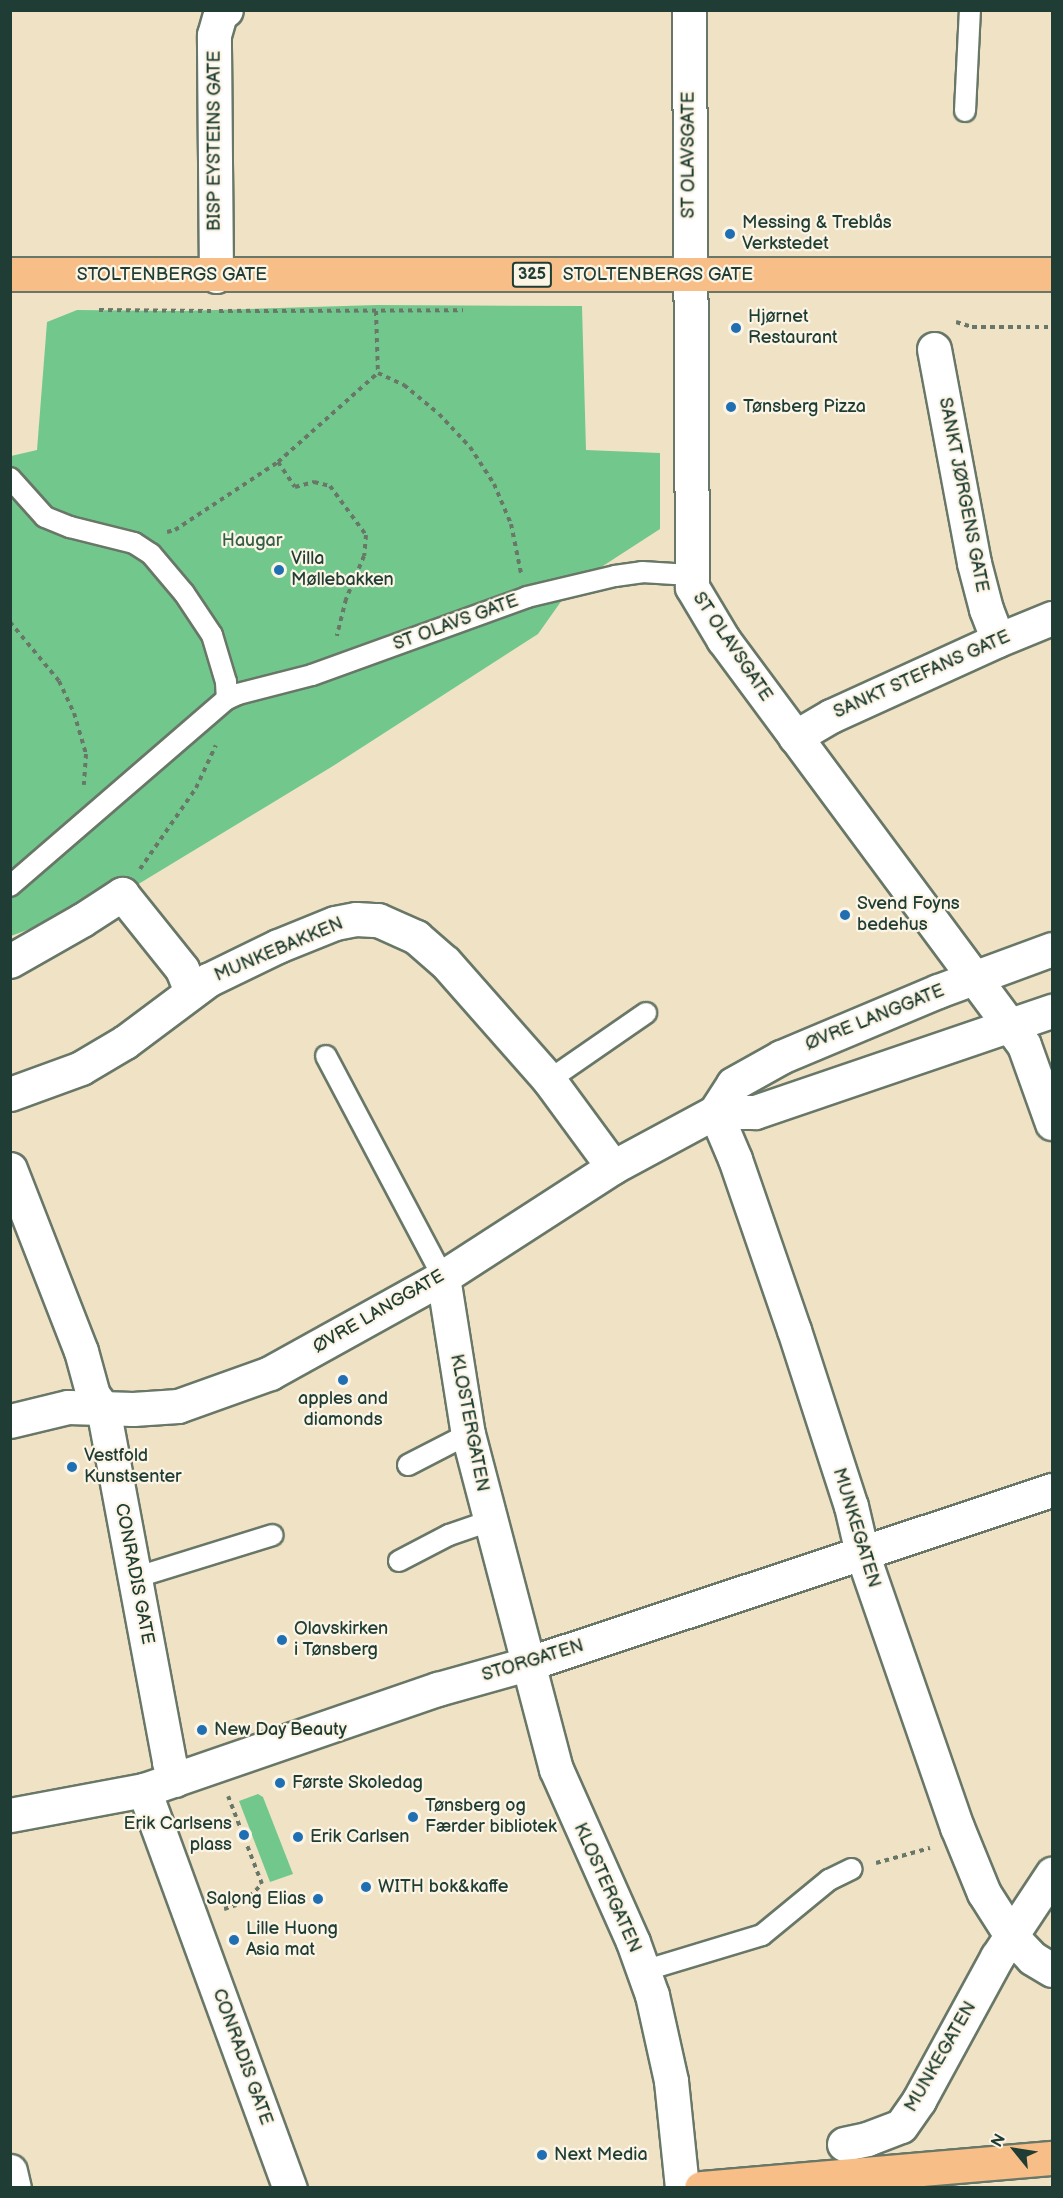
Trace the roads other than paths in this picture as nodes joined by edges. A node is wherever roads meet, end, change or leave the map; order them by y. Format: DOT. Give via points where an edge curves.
graph roads {
  1 [pos="226,10"];
  2 [pos="689,10"];
  3 [pos="970,10"];
  4 [pos="965,111"];
  5 [pos="10,274"];
  6 [pos="692,274"];
  7 [pos="1053,274"];
  8 [pos="216,276"];
  9 [pos="934,349"];
  10 [pos="10,478"];
  11 [pos="690,575"];
  12 [pos="1053,618"];
  13 [pos="998,640"];
  14 [pos="227,699"];
  15 [pos="795,737"];
  16 [pos="10,886"];
  17 [pos="1053,949"];
  18 [pos="10,961"];
  19 [pos="972,979"];
  20 [pos="191,991"];
  21 [pos="1053,1011"];
  22 [pos="646,1013"];
  23 [pos="1010,1026"];
  24 [pos="326,1056"];
  25 [pos="549,1080"];
  26 [pos="10,1094"];
  27 [pos="716,1112"];
  28 [pos="1053,1123"];
  29 [pos="613,1167"];
  30 [pos="10,1169"];
  31 [pos="443,1276"];
  32 [pos="102,1408"];
  33 [pos="10,1421"];
  34 [pos="468,1434"];
  35 [pos="408,1465"];
  36 [pos="1053,1490"];
  37 [pos="490,1521"];
  38 [pos="273,1535"];
  39 [pos="862,1553"];
  40 [pos="399,1561"];
  41 [pos="134,1578"];
  42 [pos="527,1664"];
  43 [pos="175,1780"];
  44 [pos="144,1790"];
  45 [pos="10,1815"];
  46 [pos="852,1869"];
  47 [pos="1053,1874"];
  48 [pos="1012,1937"];
  49 [pos="1053,1970"];
  50 [pos="643,1971"];
  51 [pos="844,2144"];
  52 [pos="1053,2158"];
  53 [pos="10,2171"];
  54 [pos="14,2187"];
  55 [pos="290,2187"];
  56 [pos="682,2187"];
  57 [pos="701,2187"];
  1 -- 8 [label="street, BISP EYSTEINS GATE" via="220,14 214,35"];
  2 -- 6 [label="street, ST OLAVSGATE"];
  3 -- 4 [label="lane"];
  5 -- 8 [label="main road, STOLTENBERGS GATE / 325"];
  6 -- 7 [label="main road, STOLTENBERGS GATE / 325"];
  6 -- 8 [label="main road, STOLTENBERGS GATE / 325"];
  6 -- 11 [label="street, ST OLAVSGATE"];
  9 -- 13 [label="street, SANKT JØRGENS GATE" via="974,563"];
  10 -- 14 [label="lane" via="45,518 134,543 151,554 184,593 212,636"];
  11 -- 14 [label="lane, ST OLAVS GATE" via="642,572 526,597 312,675"];
  11 -- 15 [label="street, ST OLAVSGATE" via="692,587 723,639"];
  12 -- 13 [label="street, SANKT STEFANS GATE"];
  13 -- 15 [label="street, SANKT STEFANS GATE" via="831,716"];
  14 -- 16 [label="lane"];
  15 -- 19 [label="street, ST OLAVSGATE"];
  17 -- 19 [label="street, ØVRE LANGGATE"];
  18 -- 20 [label="street" via="122,894 182,969"];
  19 -- 23 [label="street, ST OLAVSGATE"];
  19 -- 27 [label="street, ØVRE LANGGATE" via="781,1057 733,1084"];
  20 -- 25 [label="street, MUNKEBAKKEN" via="335,922 378,920 416,937 445,962"];
  20 -- 26 [label="street, MUNKEBAKKEN" via="125,1042 81,1068"];
  21 -- 23 [label="street, ØVRE LANGGATE"];
  22 -- 25 [label="lane"];
  23 -- 27 [label="street, ØVRE LANGGATE" via="754,1112"];
  23 -- 28 [label="street, ST OLAVSGATE" via="1024,1045"];
  24 -- 31 [label="lane"];
  25 -- 29 [label="street, MUNKEBAKKEN"];
  27 -- 29 [label="street, ØVRE LANGGATE"];
  27 -- 39 [label="street, MUNKEGATEN" via="794,1330 851,1506"];
  29 -- 31 [label="street, ØVRE LANGGATE"];
  30 -- 32 [label="street, CONRADIS GATE" via="81,1351 93,1395"];
  31 -- 32 [label="street, ØVRE LANGGATE" via="270,1373 178,1406"];
  31 -- 34 [label="street, KLOSTERGATEN"];
  32 -- 33 [label="street, ØVRE LANGGATE" via="68,1407"];
  32 -- 41 [label="street, CONRADIS GATE"];
  34 -- 35 [label="lane"];
  34 -- 37 [label="street, KLOSTERGATEN"];
  36 -- 39 [label="street, STORGATEN"];
  37 -- 40 [label="lane" via="449,1535"];
  37 -- 42 [label="street, KLOSTERGATEN"];
  38 -- 41 [label="lane"];
  39 -- 42 [label="street, STORGATEN"];
  39 -- 48 [label="street, MUNKEGATEN" via="962,1840 984,1893"];
  41 -- 43 [label="street, CONRADIS GATE"];
  42 -- 43 [label="street, STORGATEN" via="438,1689"];
  42 -- 50 [label="street, KLOSTERGATEN" via="556,1769"];
  43 -- 44 [label="street, STORGATEN"];
  44 -- 45 [label="street, STORGATEN"];
  44 -- 55 [label="street, CONRADIS GATE"];
  46 -- 50 [label="lane" via="829,1880 762,1935"];
  47 -- 48 [label="street, MUNKEGATEN"];
  48 -- 49 [label="street, MUNKEGATEN" via="1032,1958"];
  48 -- 51 [label="street, MUNKEGATEN" via="997,1957 920,2100 901,2126"];
  50 -- 56 [label="street, KLOSTERGATEN" via="652,1995 670,2081"];
  52 -- 57 [label="main road"];
  53 -- 54 [label="street"];
}
